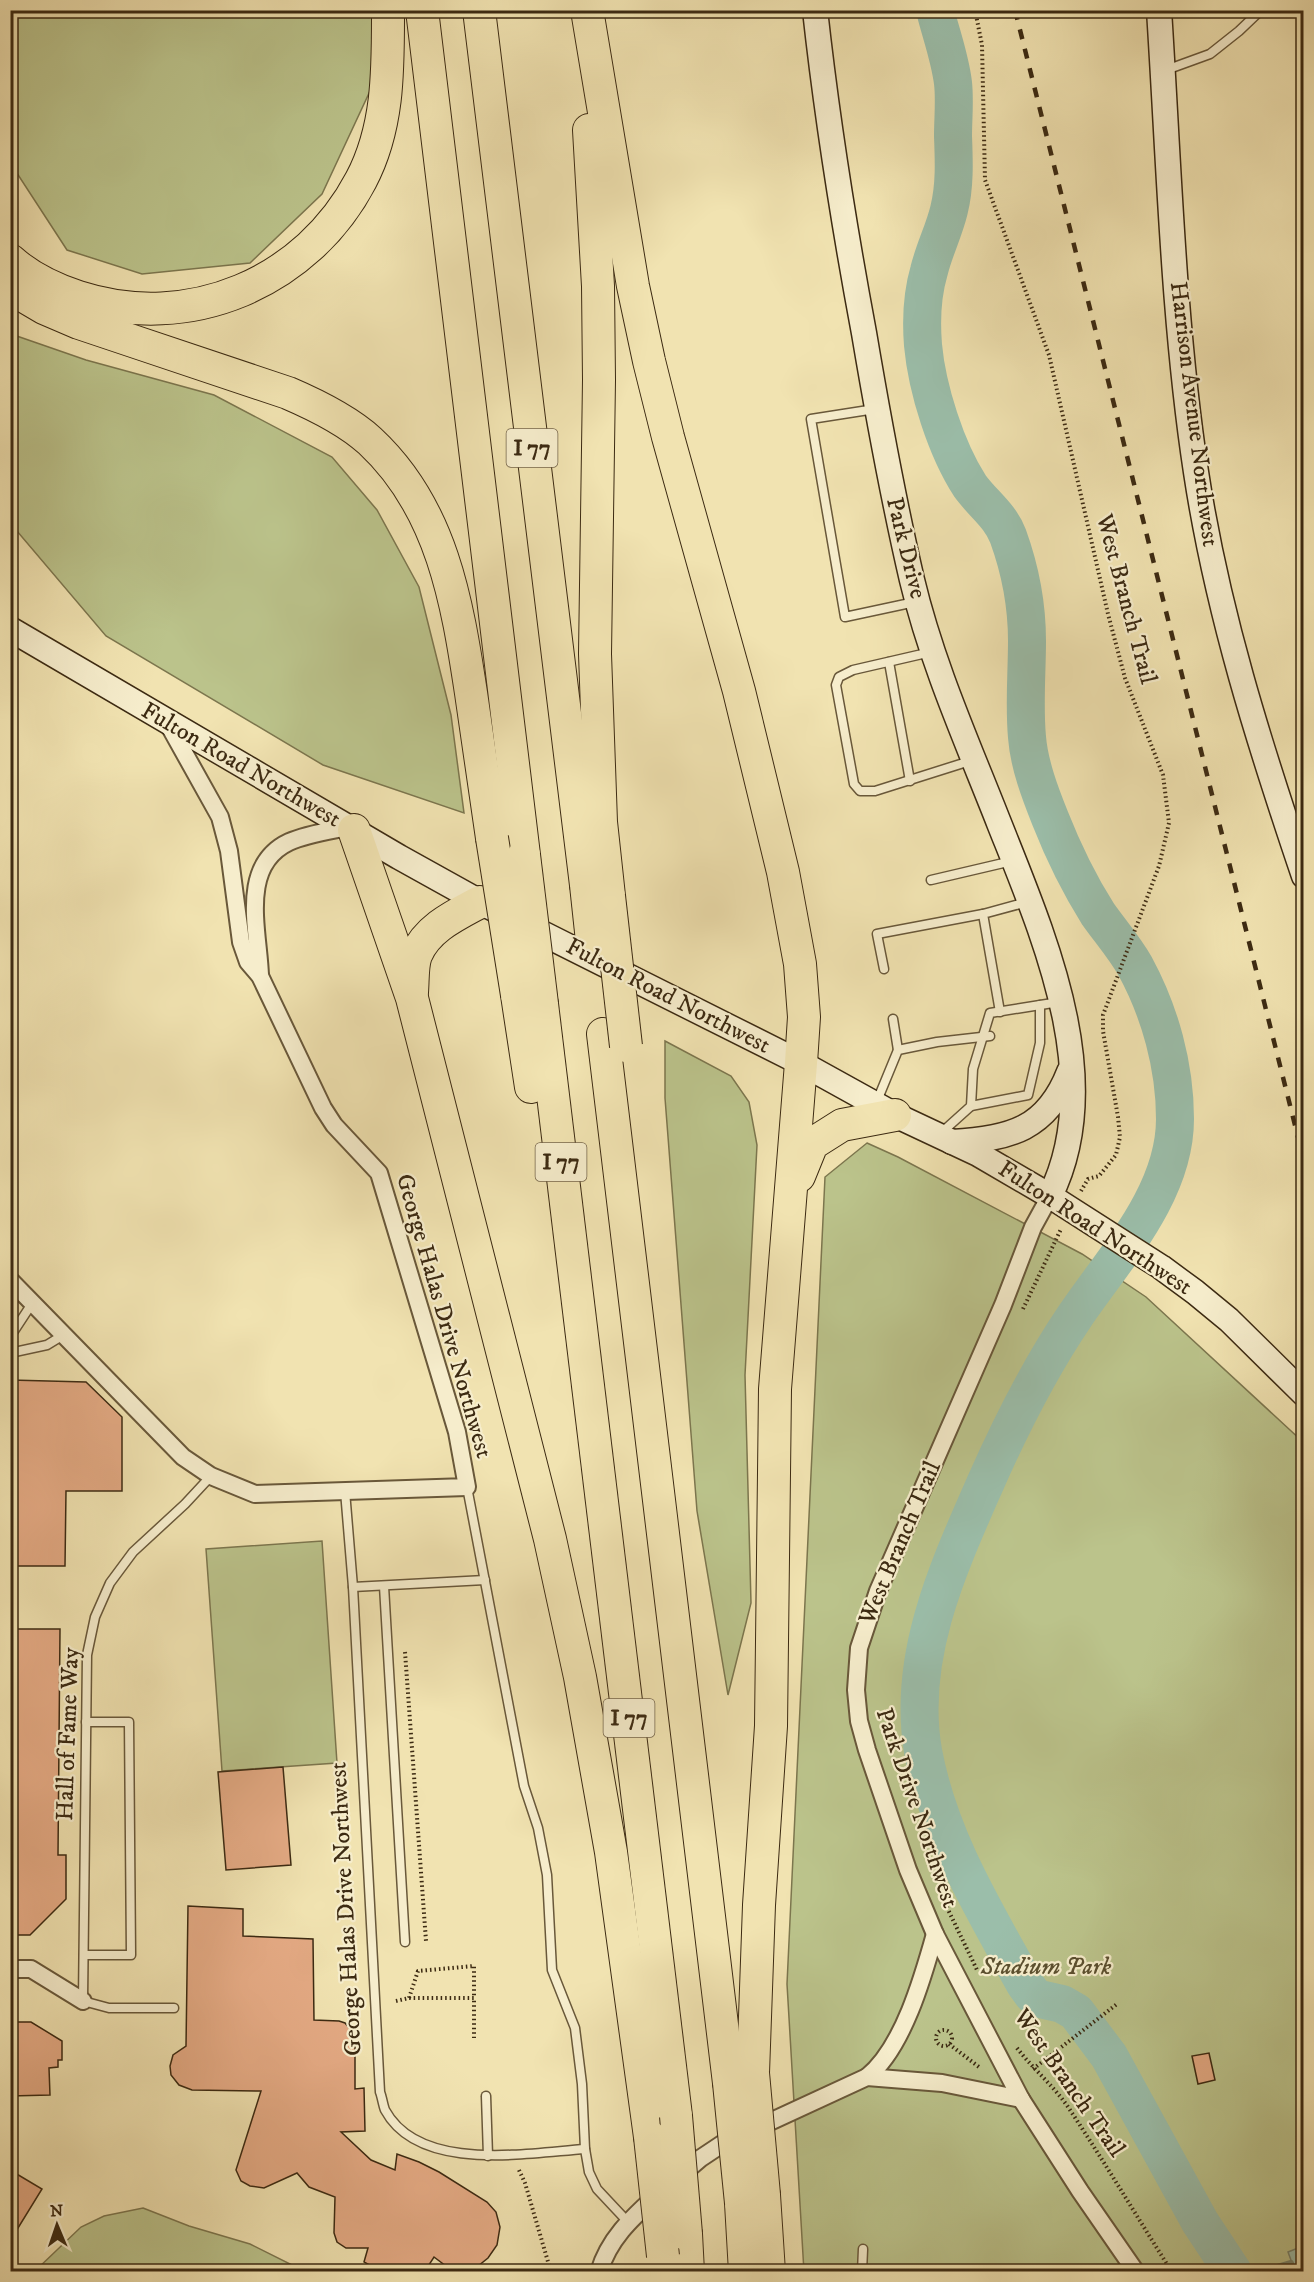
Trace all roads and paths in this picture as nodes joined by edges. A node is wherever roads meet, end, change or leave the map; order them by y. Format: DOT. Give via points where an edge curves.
graph roads {
  1 [pos="388,10"];
  2 [pos="422,10"];
  3 [pos="480,10"];
  4 [pos="585,10"];
  5 [pos="815,10"];
  6 [pos="975,10"];
  7 [pos="1120,10"];
  8 [pos="1261,10"];
  9 [pos="1159,12"];
  10 [pos="1163,71"];
  11 [pos="10,260"];
  12 [pos="10,288"];
  13 [pos="877,408"];
  14 [pos="918,601"];
  15 [pos="10,629"];
  16 [pos="934,651"];
  17 [pos="889,662"];
  18 [pos="166,721"];
  19 [pos="974,759"];
  20 [pos="910,781"];
  21 [pos="351,829"];
  22 [pos="1014,861"];
  23 [pos="231,873"];
  24 [pos="260,873"];
  25 [pos="1304,876"];
  26 [pos="931,880"];
  27 [pos="597,891"];
  28 [pos="1030,901"];
  29 [pos="480,902"];
  30 [pos="983,914"];
  31 [pos="884,969"];
  32 [pos="260,976"];
  33 [pos="412,998"];
  34 [pos="529,999"];
  35 [pos="1051,1004"];
  36 [pos="1000,1012"];
  37 [pos="893,1019"];
  38 [pos="986,1036"];
  39 [pos="898,1050"];
  40 [pos="801,1063"];
  41 [pos="1036,1064"];
  42 [pos="1024,1065"];
  43 [pos="1071,1066"];
  44 [pos="971,1106"];
  45 [pos="886,1110"];
  46 [pos="945,1139"];
  47 [pos="1088,1179"];
  48 [pos="792,1194"];
  49 [pos="1050,1196"];
  50 [pos="1056,1239"];
  51 [pos="10,1280"];
  52 [pos="34,1302"];
  53 [pos="1020,1317"];
  54 [pos="65,1334"];
  55 [pos="10,1337"];
  56 [pos="10,1353"];
  57 [pos="1304,1394"];
  58 [pos="211,1476"];
  59 [pos="467,1487"];
  60 [pos="345,1491"];
  61 [pos="485,1580"];
  62 [pos="384,1586"];
  63 [pos="353,1587"];
  64 [pos="404,1649"];
  65 [pos="86,1722"];
  66 [pos="937,1887"];
  67 [pos="935,1934"];
  68 [pos="426,1941"];
  69 [pos="405,1942"];
  70 [pos="84,1954"];
  71 [pos="10,1969"];
  72 [pos="979,1973"];
  73 [pos="409,1998"];
  74 [pos="474,1998"];
  75 [pos="83,2001"];
  76 [pos="396,2001"];
  77 [pos="1117,2004"];
  78 [pos="174,2007"];
  79 [pos="474,2038"];
  80 [pos="949,2044"];
  81 [pos="1016,2046"];
  82 [pos="980,2067"];
  83 [pos="1033,2069"];
  84 [pos="867,2077"];
  85 [pos="741,2078"];
  86 [pos="486,2096"];
  87 [pos="1021,2099"];
  88 [pos="585,2149"];
  89 [pos="488,2156"];
  90 [pos="519,2170"];
  91 [pos="752,2199"];
  92 [pos="627,2222"];
  93 [pos="863,2250"];
  94 [pos="672,2266"];
  95 [pos="551,2271"];
  96 [pos="599,2271"];
  97 [pos="745,2271"];
  98 [pos="768,2271"];
  99 [pos="862,2271"];
  100 [pos="1136,2271"];
  101 [pos="1172,2271"];
  1 -- 11 [label="highway" via="384,111 373,154 353,194 326,231 277,273 249,288 189,306 126,308 63,292"];
  2 -- 34 [label="highway, I 77, bridge" via="524,855"];
  3 -- 27 [label="highway, I 77"];
  4 -- 27 [label="highway" via="598,286 595,654 601,822"];
  4 -- 40 [label="highway" via="649,361 739,691 783,872 800,964 804,1017"];
  5 -- 13 [label="main road, Park Drive" via="830,138"];
  6 -- 47 [label="path, West Branch Trail" via="982,45 985,180 1049,355 1108,615 1125,678 1163,775 1169,823 1159,866 1105,1007 1103,1031 1118,1117 1119,1146 1098,1176"];
  7 -- 9 [label="lane"];
  8 -- 10 [label="lane" via="1209,54"];
  9 -- 10 [label="main road, Harrison Avenue Northwest"];
  10 -- 25 [label="main road, Harrison Avenue Northwest" via="1181,339 1200,494 1242,687"];
  12 -- 34 [label="highway, bridge" via="79,323 311,403 369,440 412,490 428,519 450,578 492,837"];
  13 -- 14 [label="main road, Park Drive"];
  13 -- 14 [label="lane" via="811,419 845,617"];
  14 -- 16 [label="main road, Park Drive"];
  15 -- 18 [label="main road, Fulton Road Northwest"];
  16 -- 17 [label="lane"];
  16 -- 19 [label="main road, Park Drive"];
  17 -- 20 [label="lane"];
  17 -- 20 [label="lane" via="853,670 839,677 836,685 854,784 860,791 875,791"];
  18 -- 21 [label="main road, Fulton Road Northwest"];
  18 -- 23 [label="street, George Halas Drive Northwest" via="216,806 227,840"];
  19 -- 20 [label="lane"];
  19 -- 22 [label="main road, Park Drive"];
  21 -- 24 [label="street" via="286,844 272,855"];
  21 -- 29 [label="main road, Fulton Road Northwest"];
  21 -- 33 [label="highway"];
  22 -- 26 [label="lane"];
  22 -- 28 [label="main road, Park Drive"];
  23 -- 24 [label="street"];
  23 -- 32 [label="street, George Halas Drive Northwest" via="241,942 248,963"];
  24 -- 32 [label="street, George Halas Drive Northwest" via="255,916"];
  27 -- 85 [label="highway, I 77, bridge" via="615,1040 637,1319"];
  28 -- 30 [label="lane"];
  28 -- 35 [label="main road, Park Drive" via="1055,973"];
  29 -- 33 [label="highway" via="431,932 416,955"];
  29 -- 40 [label="main road, Fulton Road Northwest"];
  30 -- 31 [label="lane" via="877,934"];
  30 -- 36 [label="lane"];
  32 -- 59 [label="street, George Halas Drive Northwest" via="322,1108 379,1173 457,1432"];
  33 -- 94 [label="highway, bridge" via="520,1415 580,1677 611,1852"];
  34 -- 94 [label="highway, I 77, bridge" via="580,1319 676,2116 686,2234"];
  35 -- 36 [label="lane"];
  35 -- 41 [label="lane" via="1037,1032 1040,1043"];
  35 -- 43 [label="main road, Park Drive"];
  36 -- 38 [label="lane" via="990,1013"];
  37 -- 39 [label="lane"];
  38 -- 39 [label="lane"];
  38 -- 44 [label="lane"];
  39 -- 45 [label="lane"];
  40 -- 45 [label="main road, Fulton Road Northwest"];
  40 -- 48 [label="highway"];
  41 -- 42 [label="lane"];
  41 -- 44 [label="lane" via="1028,1095"];
  43 -- 46 [label="main road, Park Drive" via="1062,1092 1038,1120 996,1137"];
  43 -- 49 [label="main road, Park Drive" via="1068,1149"];
  44 -- 46 [label="lane"];
  45 -- 46 [label="main road, Fulton Road Northwest"];
  45 -- 48 [label="highway" via="842,1125 812,1144"];
  46 -- 49 [label="main road, Fulton Road Northwest"];
  48 -- 85 [label="highway" via="776,1389 771,1726 759,1905"];
  49 -- 57 [label="main road, Fulton Road Northwest" via="1161,1267 1228,1320"];
  49 -- 67 [label="street, Park Drive Northwest" via="1033,1227 1004,1305 902,1535 859,1648 859,1721"];
  50 -- 53 [label="path"];
  51 -- 52 [label="street, George Halas Drive Northwest"];
  52 -- 54 [label="street, George Halas Drive Northwest"];
  52 -- 55 [label="lane"];
  54 -- 56 [label="lane" via="47,1345"];
  54 -- 58 [label="street, George Halas Drive Northwest" via="183,1457"];
  58 -- 60 [label="street, George Halas Drive Northwest" via="255,1494"];
  58 -- 65 [label="lane, Hall of Fame Way" via="132,1552 110,1583 94,1617 87,1655"];
  59 -- 60 [label="street, George Halas Drive Northwest"];
  59 -- 61 [label="lane, George Halas Drive Northwest"];
  60 -- 63 [label="lane, George Halas Drive Northwest"];
  61 -- 62 [label="lane"];
  61 -- 88 [label="lane, George Halas Drive Northwest" via="524,1786 538,1828 547,1875 552,1970 575,2028"];
  62 -- 63 [label="lane"];
  62 -- 69 [label="lane"];
  63 -- 89 [label="lane, George Halas Drive Northwest" via="380,2092 385,2109 415,2139 437,2148"];
  64 -- 68 [label="path"];
  65 -- 70 [label="lane, Hall of Fame Way"];
  65 -- 70 [label="lane" via="129,1722 131,1955"];
  66 -- 72 [label="path"];
  67 -- 84 [label="street, Park Drive Northwest" via="919,1992 890,2049"];
  67 -- 87 [label="street"];
  70 -- 75 [label="lane, Hall of Fame Way"];
  71 -- 75 [label="street" via="31,1969"];
  73 -- 74 [label="path"];
  73 -- 74 [label="path" via="418,1971 474,1966"];
  73 -- 76 [label="path"];
  74 -- 79 [label="path"];
  75 -- 78 [label="lane" via="109,2008"];
  77 -- 83 [label="path"];
  80 -- 80 [label="path" via="951,2033 939,2032 939,2044"];
  80 -- 82 [label="path"];
  81 -- 83 [label="path, West Branch Trail"];
  83 -- 101 [label="path, West Branch Trail" via="1044,2076 1067,2106"];
  84 -- 87 [label="street" via="942,2083"];
  84 -- 92 [label="street" via="722,2144"];
  85 -- 91 [label="highway, bridge"];
  86 -- 89 [label="lane"];
  87 -- 100 [label="street"];
  88 -- 89 [label="lane, George Halas Drive Northwest"];
  88 -- 92 [label="lane, George Halas Drive Northwest" via="597,2189"];
  90 -- 95 [label="path"];
  91 -- 97 [label="highway"];
  91 -- 98 [label="highway"];
  92 -- 96 [label="street" via="604,2255"];
  93 -- 99 [label="lane"];
}
